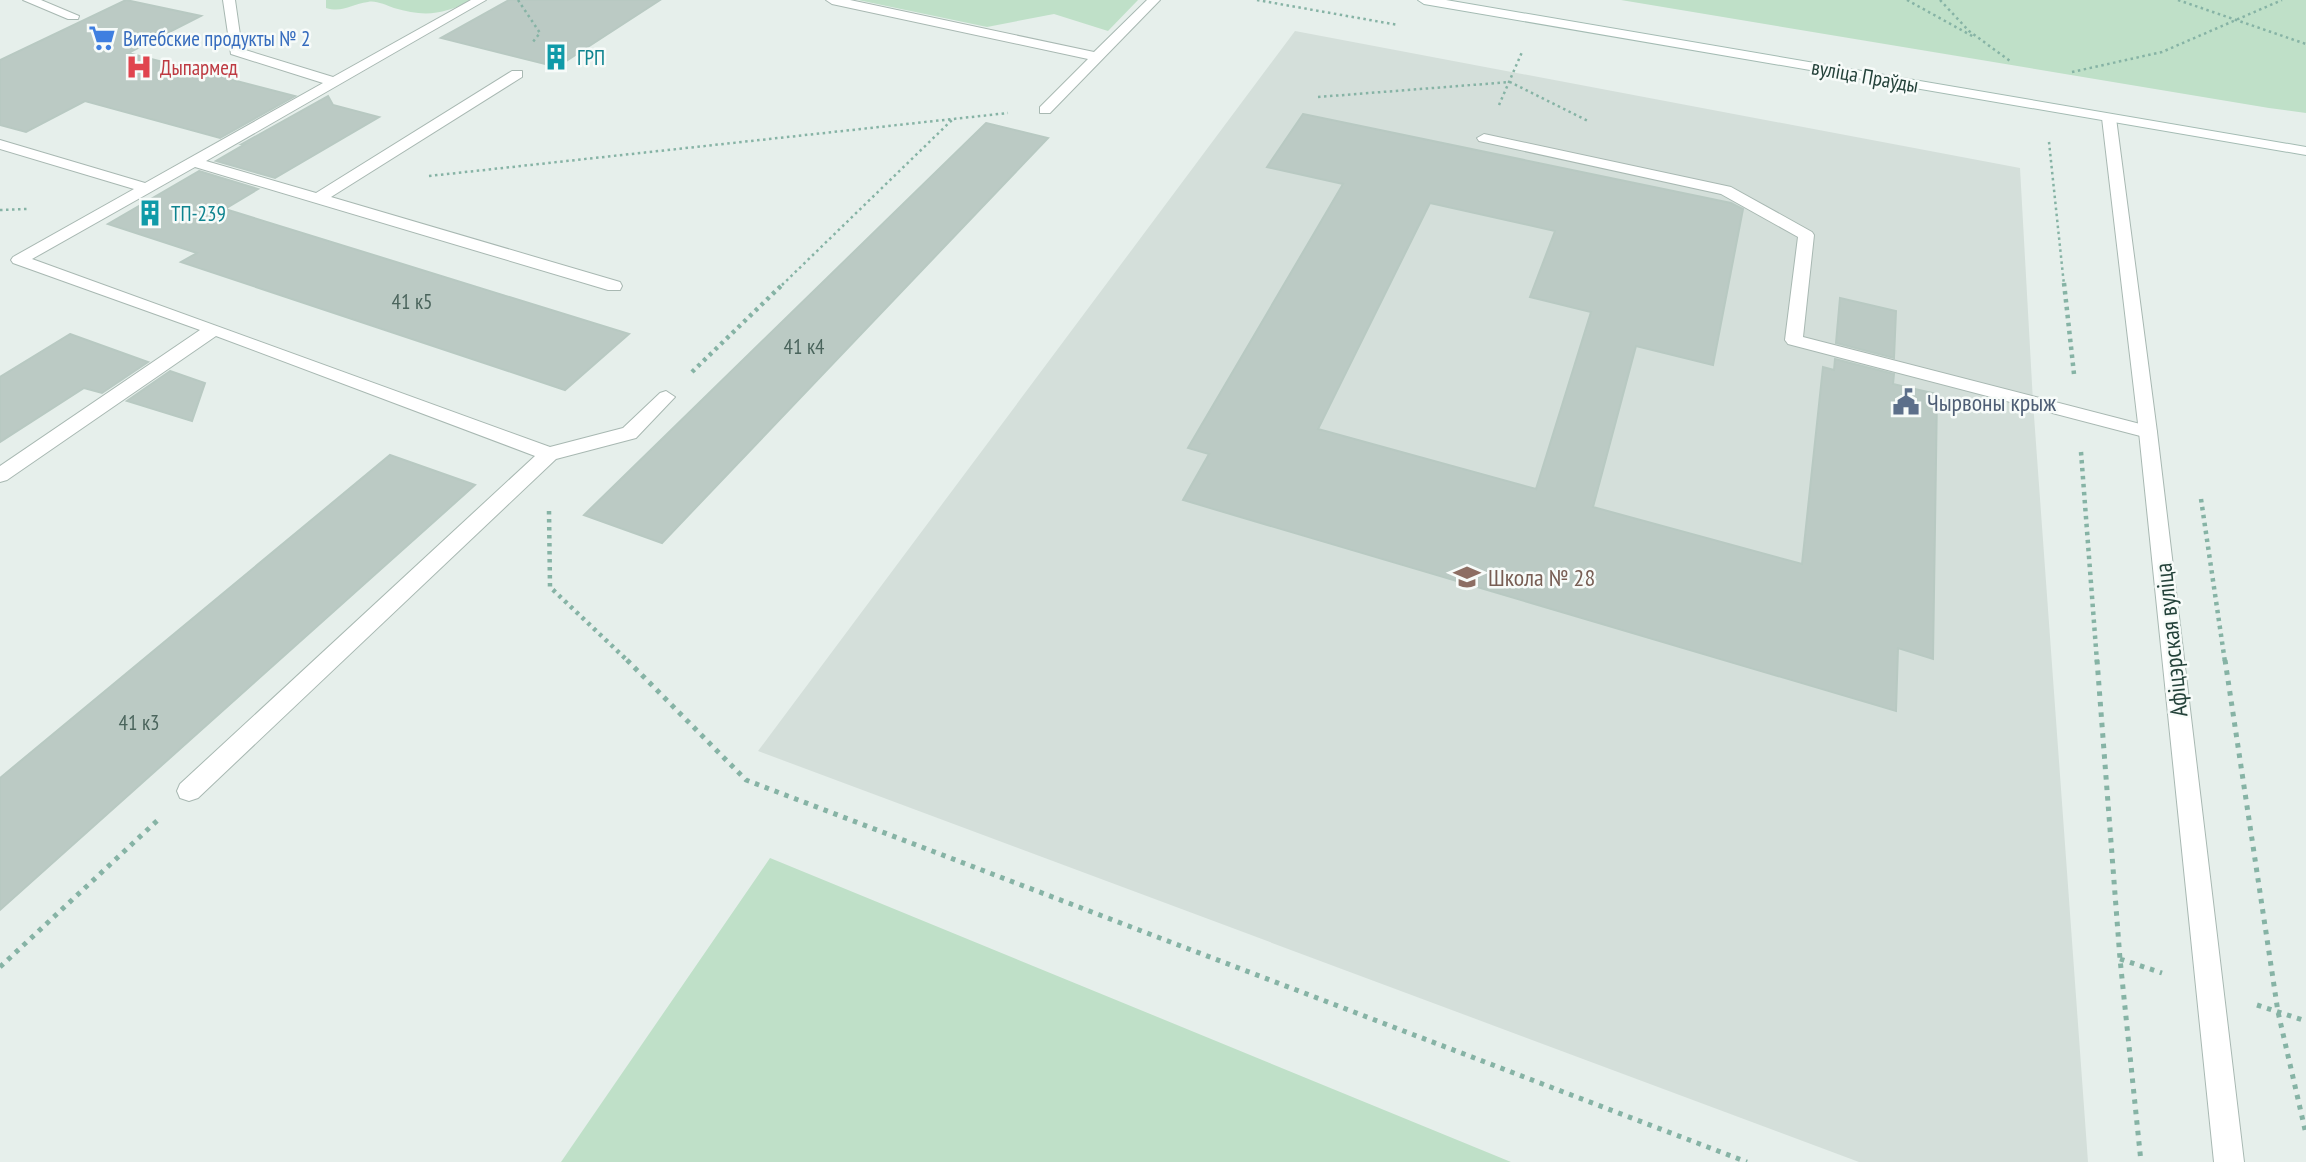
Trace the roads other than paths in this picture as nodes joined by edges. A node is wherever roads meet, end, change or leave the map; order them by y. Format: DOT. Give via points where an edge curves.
graph roads {
  1 [pos="29,0"];
  2 [pos="229,0"];
  3 [pos="480,0"];
  4 [pos="832,0"];
  5 [pos="1154,0"];
  6 [pos="1424,0"];
  7 [pos="73,16"];
  8 [pos="1097,57"];
  9 [pos="517,74"];
  10 [pos="335,82"];
  11 [pos="1045,110"];
  12 [pos="2109,118"];
  13 [pos="1485,138"];
  14 [pos="0,144"];
  15 [pos="2306,151"];
  16 [pos="194,162"];
  17 [pos="146,188"];
  18 [pos="319,198"];
  19 [pos="19,260"];
  20 [pos="0,263"];
  21 [pos="614,286"];
  22 [pos="214,329"];
  23 [pos="666,397"];
  24 [pos="2148,432"];
  25 [pos="549,454"];
  26 [pos="0,475"];
  27 [pos="189,791"];
  28 [pos="2229,1162"];
  1 -- 7 [label="street"];
  2 -- 10 [label="street" via="236,51"];
  3 -- 10 [label="street"];
  4 -- 8 [label="street"];
  5 -- 8 [label="street"];
  6 -- 12 [label="street, вуліца Праўды"];
  8 -- 11 [label="street"];
  9 -- 18 [label="street"];
  10 -- 16 [label="street"];
  12 -- 15 [label="street, вуліца Праўды"];
  12 -- 24 [label="street, Афіцэрская вуліца"];
  13 -- 24 [label="street" via="1726,190 1806,235 1794,340"];
  14 -- 17 [label="street"];
  16 -- 17 [label="street"];
  16 -- 18 [label="street"];
  17 -- 19 [label="street"];
  18 -- 21 [label="street"];
  19 -- 20 [label="street"];
  19 -- 22 [label="street"];
  22 -- 25 [label="street"];
  22 -- 26 [label="street"];
  23 -- 25 [label="street" via="629,433"];
  24 -- 28 [label="street, Афіцэрская вуліца"];
  25 -- 27 [label="street"];
}
